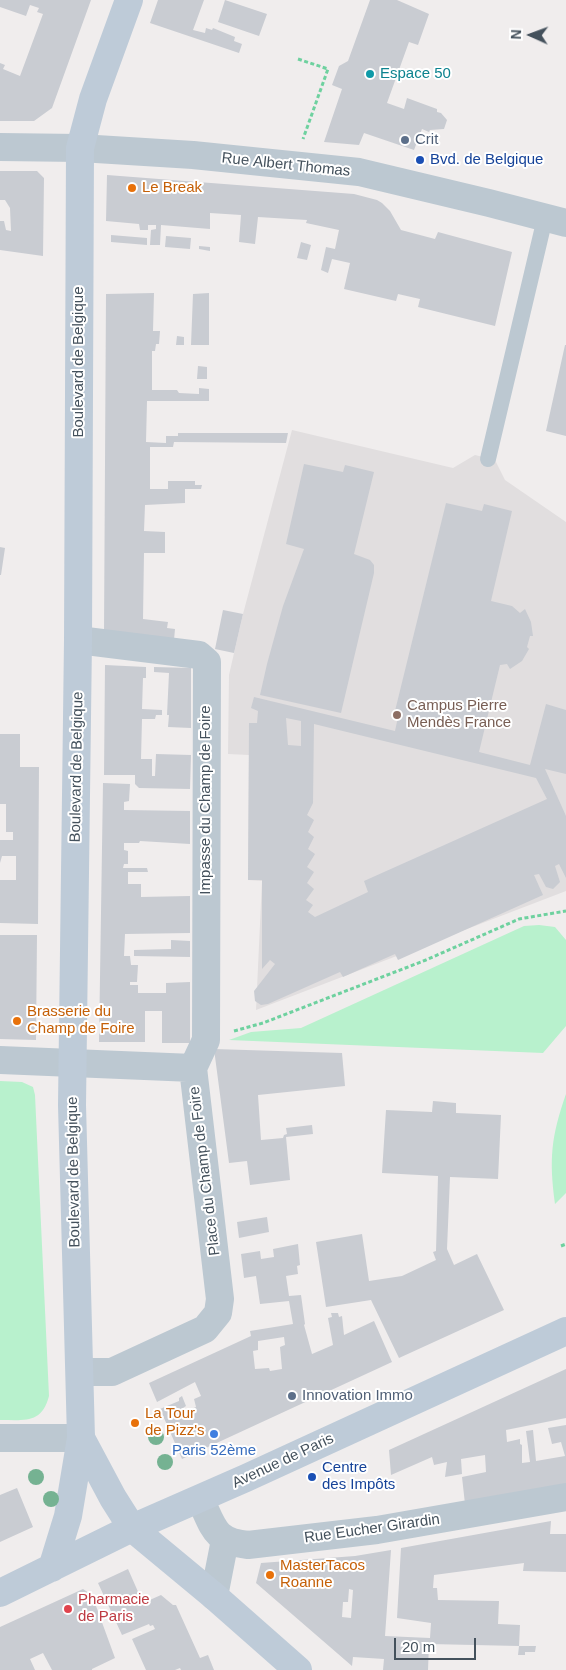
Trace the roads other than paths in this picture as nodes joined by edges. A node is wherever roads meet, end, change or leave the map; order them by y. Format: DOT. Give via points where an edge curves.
graph roads {
  1 [pos="129,0"];
  2 [pos="0,147"];
  3 [pos="80,148"];
  4 [pos="556,220"];
  5 [pos="488,459"];
  6 [pos="78,640"];
  7 [pos="0,1060"];
  8 [pos="72,1062"];
  9 [pos="194,1068"];
  10 [pos="566,1330"];
  11 [pos="80,1372"];
  12 [pos="0,1438"];
  13 [pos="81,1438"];
  14 [pos="566,1497"];
  15 [pos="200,1498"];
  16 [pos="132,1528"];
  17 [pos="225,1540"];
  18 [pos="52,1568"];
  19 [pos="0,1592"];
  20 [pos="214,1596"];
  21 [pos="298,1670"];
  1 -- 3 [label="main road, Boulevard de Belgique" via="93,99"];
  2 -- 3 [label="street, Rue Albert Thomas"];
  3 -- 4 [label="street, Rue Albert Thomas" via="359,172"];
  3 -- 6 [label="main road, Boulevard de Belgique"];
  4 -- 5 [label="lane"];
  6 -- 8 [label="main road, Boulevard de Belgique"];
  6 -- 9 [label="street, Impasse du Champ de Foire" via="199,655 207,662 206,1040"];
  7 -- 8 [label="street, Place du Champ de Foire"];
  8 -- 9 [label="street, Place du Champ de Foire"];
  8 -- 11 [label="main road, Boulevard de Belgique"];
  9 -- 11 [label="street, Place du Champ de Foire" via="220,1299 218,1313 205,1329 112,1372"];
  10 -- 15 [label="main road, Avenue de Paris"];
  11 -- 13 [label="main road, Boulevard de Belgique"];
  12 -- 13 [label="street"];
  13 -- 16 [label="main road, Boulevard de Belgique" via="112,1498"];
  13 -- 18 [label="main road" via="68,1516"];
  14 -- 17 [label="street, Rue Eucher Girardin" via="377,1530 248,1544"];
  15 -- 16 [label="main road, Avenue de Paris"];
  15 -- 17 [label="street" via="216,1531"];
  16 -- 18 [label="main road, Avenue de Paris"];
  16 -- 20 [label="main road, Boulevard de Belgique"];
  17 -- 20 [label="street"];
  18 -- 19 [label="main road, Avenue de Paris"];
  20 -- 21 [label="main road, Boulevard de Belgique"];
}
